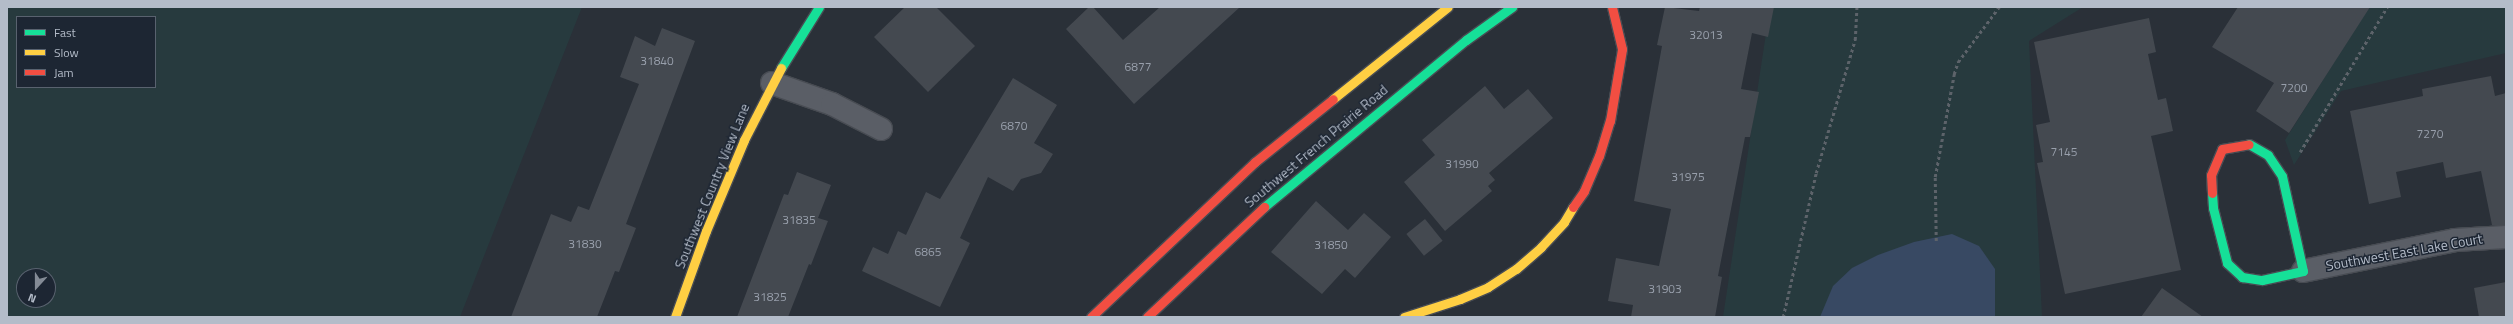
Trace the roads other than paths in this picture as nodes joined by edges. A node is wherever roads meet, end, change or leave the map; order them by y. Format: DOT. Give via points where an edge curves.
graph roads {
  1 [pos="819,7"];
  2 [pos="1448,7"];
  3 [pos="1512,7"];
  4 [pos="1612,7"];
  5 [pos="772,83"];
  6 [pos="881,129"];
  7 [pos="2506,237"];
  8 [pos="2303,271"];
  9 [pos="675,317"];
  10 [pos="1091,317"];
  11 [pos="1147,317"];
  12 [pos="1404,317"];
  1 -- 5 [label="street, Southwest Country View Lane"];
  2 -- 10 [label="street, Southwest French Prairie Road" via="1255,162"];
  3 -- 11 [label="street, Southwest French Prairie Road" via="1466,40 1278,194"];
  4 -- 12 [label="street" via="1622,49 1610,121 1584,191 1564,222 1516,269 1488,287"];
  5 -- 6 [label="street" via="832,104"];
  5 -- 9 [label="street, Southwest Country View Lane" via="744,140 706,231"];
  7 -- 8 [label="street, Southwest East Lake Court" via="2455,240"];
  8 -- 8 [label="street, Southwest East Lake Court" via="2262,280 2242,277 2226,263 2218,238 2211,175 2222,149 2249,144 2268,155 2282,176"];
}
